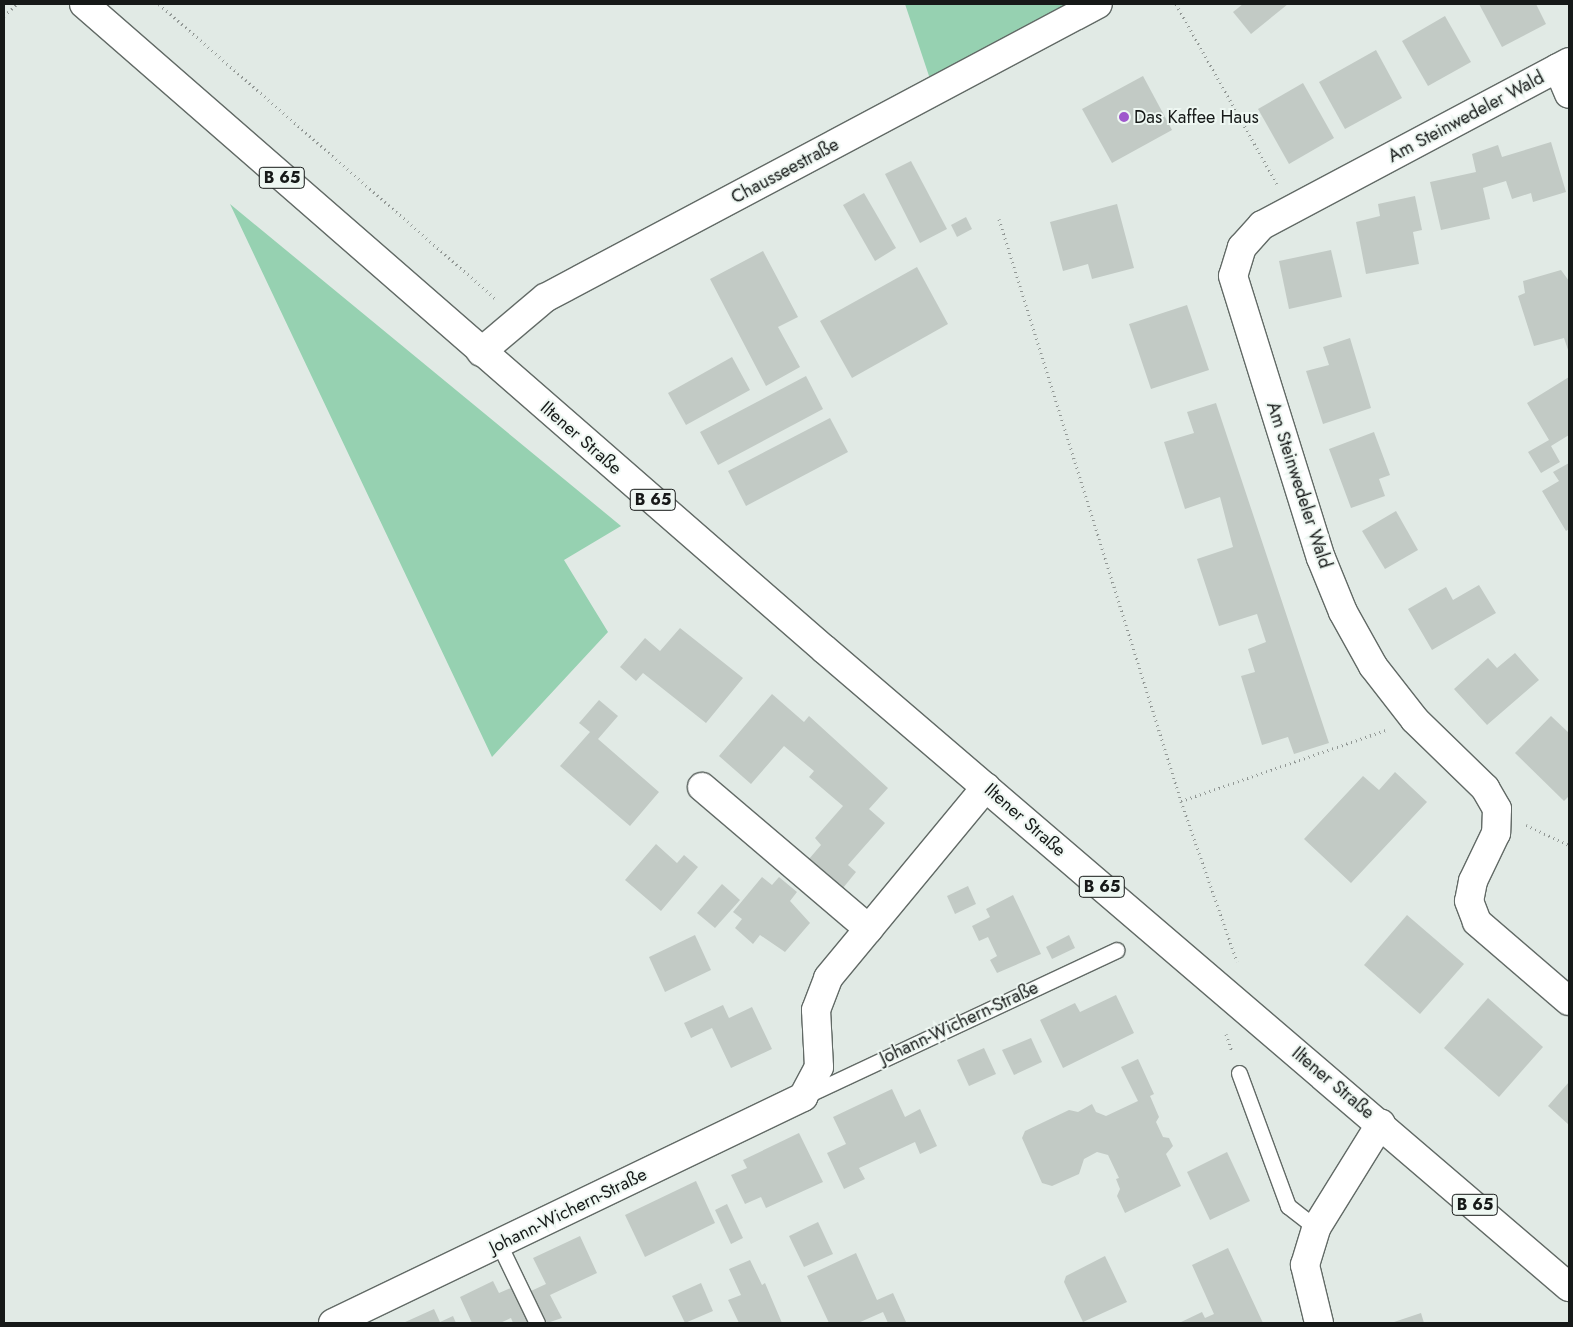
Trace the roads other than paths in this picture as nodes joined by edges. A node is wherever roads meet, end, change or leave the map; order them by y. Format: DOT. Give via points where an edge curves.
graph roads {
  1 [pos="84,4"];
  2 [pos="1098,4"];
  3 [pos="1564,65"];
  4 [pos="1569,94"];
  5 [pos="481,352"];
  6 [pos="702,787"];
  7 [pos="986,787"];
  8 [pos="869,928"];
  9 [pos="1116,950"];
  10 [pos="1569,1001"];
  11 [pos="1239,1073"];
  12 [pos="803,1097"];
  13 [pos="1381,1123"];
  14 [pos="1316,1228"];
  15 [pos="500,1244"];
  16 [pos="1569,1287"];
  17 [pos="371,1315"];
  18 [pos="333,1323"];
  19 [pos="537,1323"];
  20 [pos="1319,1323"];
  1 -- 5 [label="street, B 65"];
  2 -- 5 [label="street, Chausseestraße" via="545,298"];
  3 -- 4 [label="street"];
  3 -- 10 [label="street, Am Steinwedeler Wald" via="1262,225 1242,247 1233,276 1321,558 1342,612 1373,666 1414,720 1485,788 1497,809 1496,833 1473,881 1469,901 1478,922"];
  5 -- 7 [label="street, Iltener Straße / B 65"];
  6 -- 8 [label="street"];
  7 -- 8 [label="street"];
  7 -- 13 [label="street, Iltener Straße / B 65"];
  8 -- 12 [label="street" via="828,978 816,1010 819,1067"];
  9 -- 12 [label="lane, Johann-Wichern-Straße"];
  11 -- 14 [label="lane" via="1288,1206"];
  12 -- 15 [label="street, Johann-Wichern-Straße"];
  13 -- 14 [label="street"];
  13 -- 16 [label="street, Iltener Straße / B 65"];
  14 -- 20 [label="street" via="1305,1265"];
  15 -- 17 [label="street, Johann-Wichern-Straße"];
  15 -- 19 [label="lane"];
  17 -- 18 [label="street, Johann-Wichern-Straße"];
}
